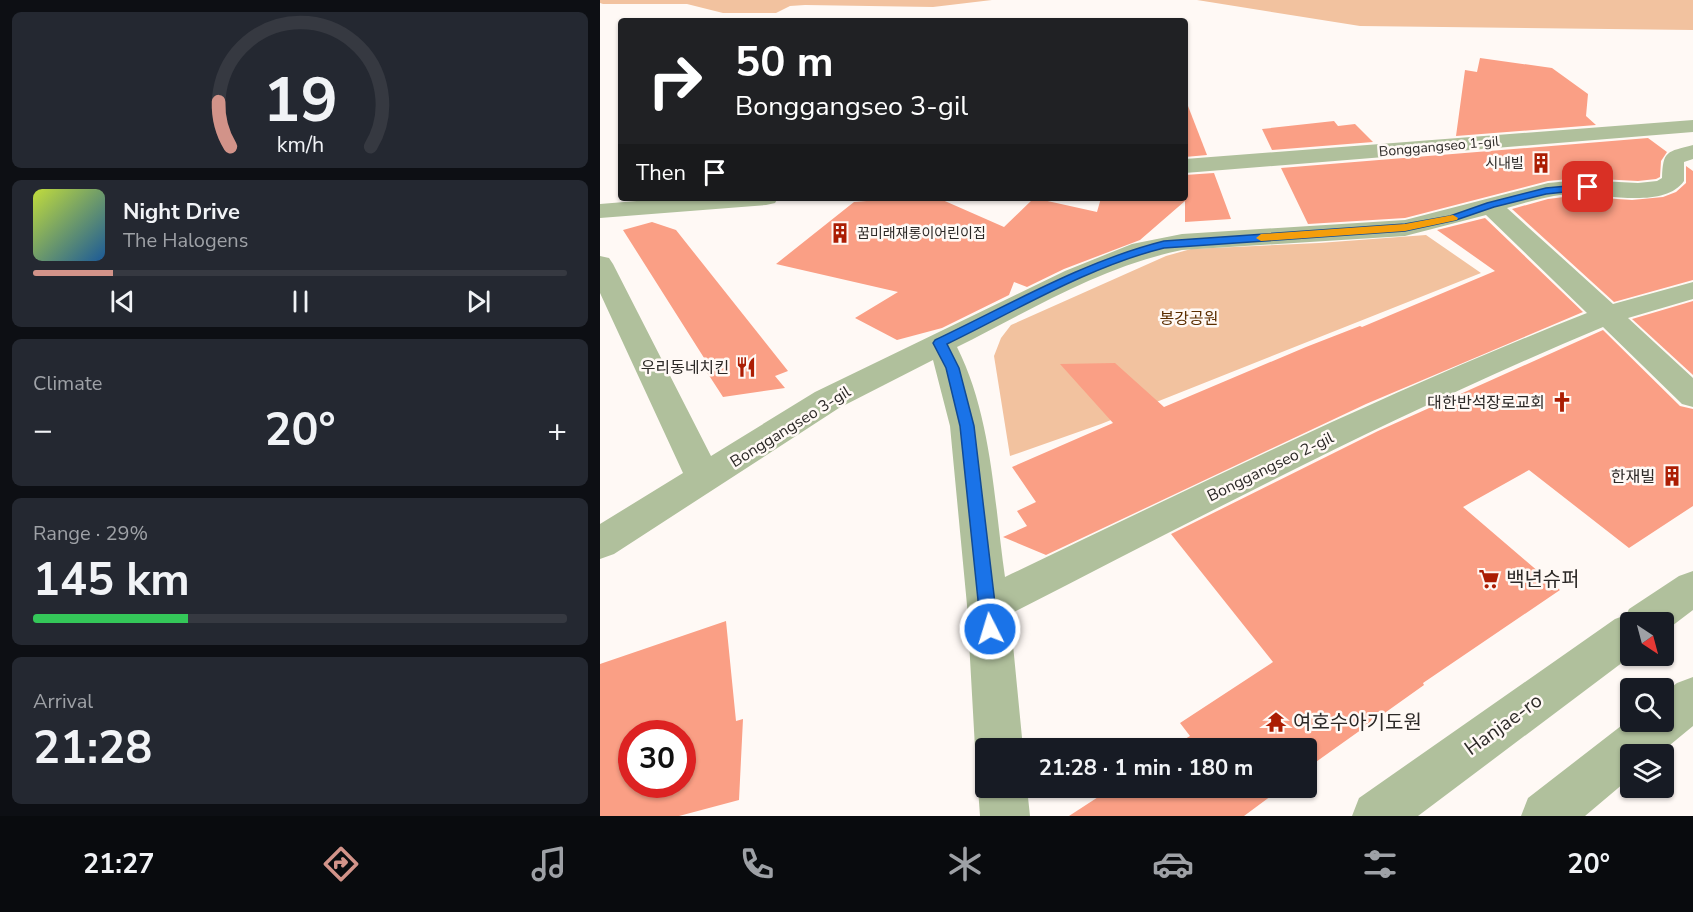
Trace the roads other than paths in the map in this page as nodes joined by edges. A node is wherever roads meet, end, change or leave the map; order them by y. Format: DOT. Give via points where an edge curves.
graph roads {
  1 [pos="1693,126"];
  2 [pos="1693,152"];
  3 [pos="1188,166"];
  4 [pos="728,201"];
  5 [pos="1490,205"];
  6 [pos="600,211"];
  7 [pos="600,264"];
  8 [pos="1693,290"];
  9 [pos="1607,315"];
  10 [pos="940,343"];
  11 [pos="1693,396"];
  12 [pos="704,479"];
  13 [pos="600,543"];
  14 [pos="1693,588"];
  15 [pos="988,605"];
  16 [pos="1658,612"];
  17 [pos="1620,639"];
  18 [pos="1693,698"];
  19 [pos="998,738"];
  20 [pos="1004,798"];
  21 [pos="1005,816"];
  22 [pos="1377,816"];
  23 [pos="1546,816"];
  1 -- 3 [label="street, Bonggangseo 1-gil"];
  2 -- 5 [label="street, Bonggangseo 3-gil" via="1673,161 1675,178 1672,184 1661,188 1569,188"];
  4 -- 6 [label="street"];
  5 -- 9 [label="street"];
  5 -- 10 [label="street, Bonggangseo 3-gil" via="1405,228 1182,242 1141,250 1075,277"];
  7 -- 12 [label="street"];
  8 -- 9 [label="street, Bonggangseo 2-gil"];
  9 -- 11 [label="street"];
  9 -- 15 [label="street, Bonggangseo 2-gil" via="1337,432"];
  10 -- 12 [label="street, Bonggangseo 3-gil" via="827,400"];
  10 -- 15 [label="street" via="952,368 967,426"];
  12 -- 13 [label="street, Bonggangseo 3-gil"];
  14 -- 16 [label="street"];
  15 -- 19 [label="street"];
  17 -- 22 [label="street, Hanjae-ro"];
  18 -- 23 [label="street"];
  20 -- 21 [label="street"];
}
